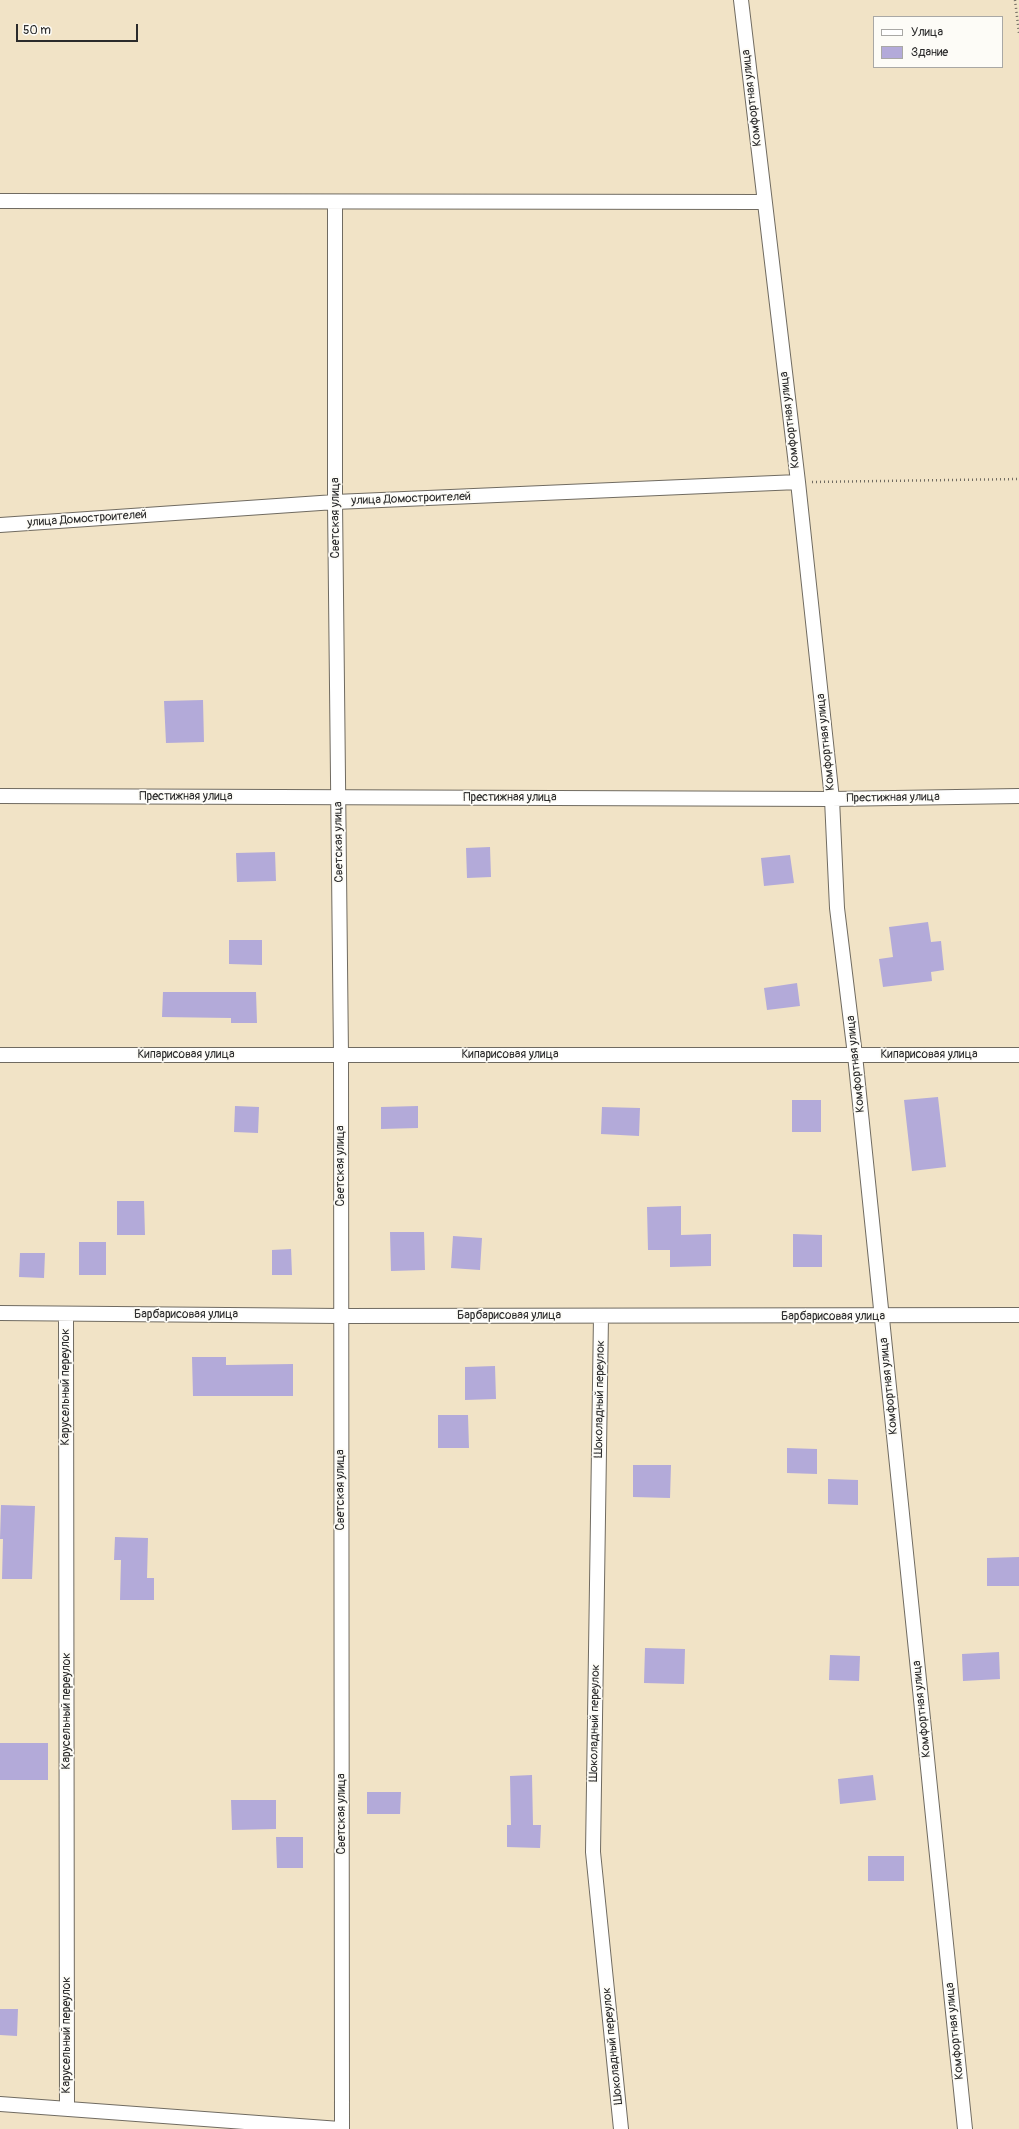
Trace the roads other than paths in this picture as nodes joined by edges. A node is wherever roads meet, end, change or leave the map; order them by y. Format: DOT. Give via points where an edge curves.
graph roads {
  1 [pos="741,0"];
  2 [pos="0,201"];
  3 [pos="335,202"];
  4 [pos="764,202"];
  5 [pos="798,482"];
  6 [pos="335,502"];
  7 [pos="0,525"];
  8 [pos="0,796"];
  9 [pos="1019,796"];
  10 [pos="338,798"];
  11 [pos="832,799"];
  12 [pos="0,1055"];
  13 [pos="341,1055"];
  14 [pos="855,1055"];
  15 [pos="1019,1055"];
  16 [pos="0,1313"];
  17 [pos="66,1314"];
  18 [pos="1019,1315"];
  19 [pos="341,1316"];
  20 [pos="601,1316"];
  21 [pos="882,1317"];
  22 [pos="0,2104"];
  23 [pos="67,2109"];
  24 [pos="341,2129"];
  25 [pos="621,2129"];
  26 [pos="965,2129"];
  1 -- 4 [label="street, Комфортная улица"];
  2 -- 3 [label="street"];
  3 -- 4 [label="street"];
  3 -- 6 [label="street, Светская улица"];
  4 -- 5 [label="street, Комфортная улица"];
  5 -- 6 [label="street, улица Домостроителей"];
  5 -- 11 [label="street, Комфортная улица"];
  6 -- 7 [label="street, улица Домостроителей"];
  6 -- 10 [label="street, Светская улица"];
  8 -- 10 [label="street, Престижная улица"];
  9 -- 11 [label="street, Престижная улица"];
  10 -- 11 [label="street, Престижная улица"];
  10 -- 13 [label="street, Светская улица"];
  11 -- 14 [label="street, Комфортная улица" via="837,908"];
  12 -- 13 [label="street, Кипарисовая улица"];
  13 -- 14 [label="street, Кипарисовая улица"];
  13 -- 19 [label="street, Светская улица"];
  14 -- 15 [label="street, Кипарисовая улица"];
  14 -- 21 [label="street, Комфортная улица"];
  16 -- 17 [label="street, Барбарисовая улица"];
  17 -- 19 [label="street, Барбарисовая улица"];
  17 -- 23 [label="street, Карусельный переулок"];
  18 -- 21 [label="street, Барбарисовая улица"];
  19 -- 20 [label="street, Барбарисовая улица"];
  19 -- 24 [label="street, Светская улица"];
  20 -- 21 [label="street, Барбарисовая улица"];
  20 -- 25 [label="street, Шоколадный переулок" via="594,1852"];
  21 -- 26 [label="street, Комфортная улица"];
  22 -- 23 [label="street"];
  23 -- 24 [label="street"];
}
